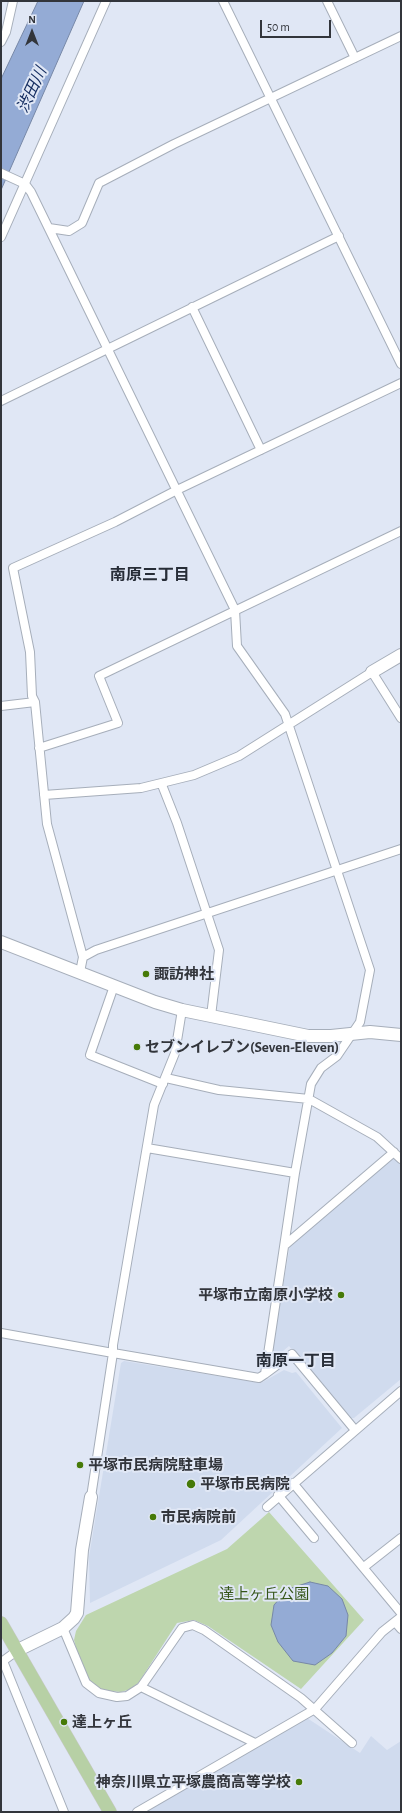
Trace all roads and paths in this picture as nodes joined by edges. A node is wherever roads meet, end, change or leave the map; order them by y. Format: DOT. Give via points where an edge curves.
graph roads {
  1 [pos="13,1"];
  2 [pos="106,1"];
  3 [pos="223,1"];
  4 [pos="327,1"];
  5 [pos="401,36"];
  6 [pos="1,42"];
  7 [pos="355,58"];
  8 [pos="271,99"];
  9 [pos="1,173"];
  10 [pos="25,184"];
  11 [pos="49,228"];
  12 [pos="339,236"];
  13 [pos="1,237"];
  14 [pos="192,307"];
  15 [pos="107,349"];
  16 [pos="401,364"];
  17 [pos="401,383"];
  18 [pos="1,401"];
  19 [pos="261,450"];
  20 [pos="177,490"];
  21 [pos="401,531"];
  22 [pos="235,610"];
  23 [pos="401,655"];
  24 [pos="372,672"];
  25 [pos="35,702"];
  26 [pos="1,706"];
  27 [pos="401,718"];
  28 [pos="290,724"];
  29 [pos="39,748"];
  30 [pos="162,785"];
  31 [pos="44,795"];
  32 [pos="401,849"];
  33 [pos="337,870"];
  34 [pos="207,914"];
  35 [pos="1,942"];
  36 [pos="84,957"];
  37 [pos="80,972"];
  38 [pos="114,986"];
  39 [pos="182,1010"];
  40 [pos="210,1016"];
  41 [pos="353,1033"];
  42 [pos="401,1035"];
  43 [pos="165,1081"];
  44 [pos="308,1099"];
  45 [pos="147,1148"];
  46 [pos="394,1152"];
  47 [pos="401,1159"];
  48 [pos="295,1173"];
  49 [pos="285,1245"];
  50 [pos="1,1333"];
  51 [pos="113,1353"];
  52 [pos="265,1374"];
  53 [pos="401,1391"];
  54 [pos="355,1430"];
  55 [pos="293,1483"];
  56 [pos="278,1495"];
  57 [pos="91,1497"];
  58 [pos="266,1506"];
  59 [pos="314,1538"];
  60 [pos="401,1538"];
  61 [pos="364,1567"];
  62 [pos="401,1613"];
  63 [pos="398,1620"];
  64 [pos="1,1623"];
  65 [pos="63,1628"];
  66 [pos="401,1629"];
  67 [pos="18,1650"];
  68 [pos="2,1662"];
  69 [pos="141,1688"];
  70 [pos="315,1710"];
  71 [pos="255,1743"];
  72 [pos="352,1743"];
  73 [pos="64,1812"];
  74 [pos="110,1812"];
  75 [pos="137,1812"];
  1 -- 6 [label="street"];
  2 -- 10 [label="street"];
  3 -- 8 [label="street"];
  4 -- 7 [label="street"];
  5 -- 7 [label="street"];
  7 -- 8 [label="street"];
  8 -- 11 [label="street" via="174,144 99,183 82,223 70,231"];
  8 -- 12 [label="street"];
  9 -- 10 [label="street"];
  10 -- 11 [label="street"];
  10 -- 13 [label="street"];
  11 -- 15 [label="street"];
  12 -- 14 [label="street"];
  12 -- 16 [label="street"];
  14 -- 15 [label="street"];
  14 -- 19 [label="street"];
  15 -- 18 [label="street"];
  15 -- 20 [label="street"];
  17 -- 19 [label="street"];
  19 -- 20 [label="street"];
  20 -- 22 [label="street"];
  20 -- 25 [label="street" via="115,522 13,568 30,652 32,696"];
  21 -- 22 [label="street"];
  22 -- 28 [label="street" via="237,646"];
  22 -- 29 [label="street" via="99,676 118,723"];
  23 -- 24 [label="street"];
  24 -- 27 [label="street"];
  24 -- 28 [label="street"];
  25 -- 26 [label="street"];
  25 -- 29 [label="street"];
  28 -- 30 [label="street" via="239,756"];
  28 -- 33 [label="street"];
  29 -- 31 [label="street"];
  30 -- 31 [label="street" via="120,791"];
  30 -- 34 [label="street"];
  31 -- 36 [label="street" via="50,838"];
  32 -- 33 [label="street"];
  33 -- 34 [label="street"];
  33 -- 41 [label="street" via="370,970 360,1022"];
  34 -- 36 [label="street" via="96,950"];
  34 -- 40 [label="street" via="219,950"];
  35 -- 37 [label="street"];
  36 -- 37 [label="street"];
  37 -- 38 [label="street"];
  38 -- 39 [label="street"];
  38 -- 43 [label="street" via="90,1055"];
  39 -- 40 [label="street"];
  39 -- 43 [label="street" via="179,1039"];
  40 -- 41 [label="street" via="308,1036"];
  41 -- 42 [label="street"];
  41 -- 44 [label="street" via="337,1056 315,1076"];
  43 -- 44 [label="street" via="219,1090"];
  43 -- 45 [label="street" via="154,1106"];
  44 -- 46 [label="street" via="377,1137"];
  44 -- 48 [label="street"];
  45 -- 48 [label="street"];
  45 -- 51 [label="street"];
  46 -- 47 [label="street"];
  46 -- 49 [label="street"];
  48 -- 49 [label="street"];
  49 -- 52 [label="street"];
  50 -- 51 [label="street"];
  51 -- 52 [label="street" via="259,1378"];
  51 -- 57 [label="street"];
  52 -- 54 [label="street" via="292,1354"];
  53 -- 54 [label="street"];
  54 -- 55 [label="street"];
  55 -- 56 [label="street"];
  55 -- 61 [label="street"];
  56 -- 58 [label="street"];
  56 -- 59 [label="street"];
  57 -- 65 [label="street" via="82,1550 76,1613"];
  60 -- 61 [label="street"];
  61 -- 62 [label="street"];
  63 -- 66 [label="street"];
  63 -- 70 [label="street" via="382,1632"];
  64 -- 67 [label="main road"];
  65 -- 67 [label="street"];
  65 -- 69 [label="street" via="82,1676 92,1689 117,1697 127,1696"];
  67 -- 68 [label="street"];
  67 -- 74 [label="main road"];
  68 -- 73 [label="street"];
  69 -- 70 [label="street" via="182,1628 193,1625 204,1630"];
  69 -- 71 [label="street"];
  70 -- 71 [label="street"];
  70 -- 72 [label="street"];
  71 -- 75 [label="street"];
}
